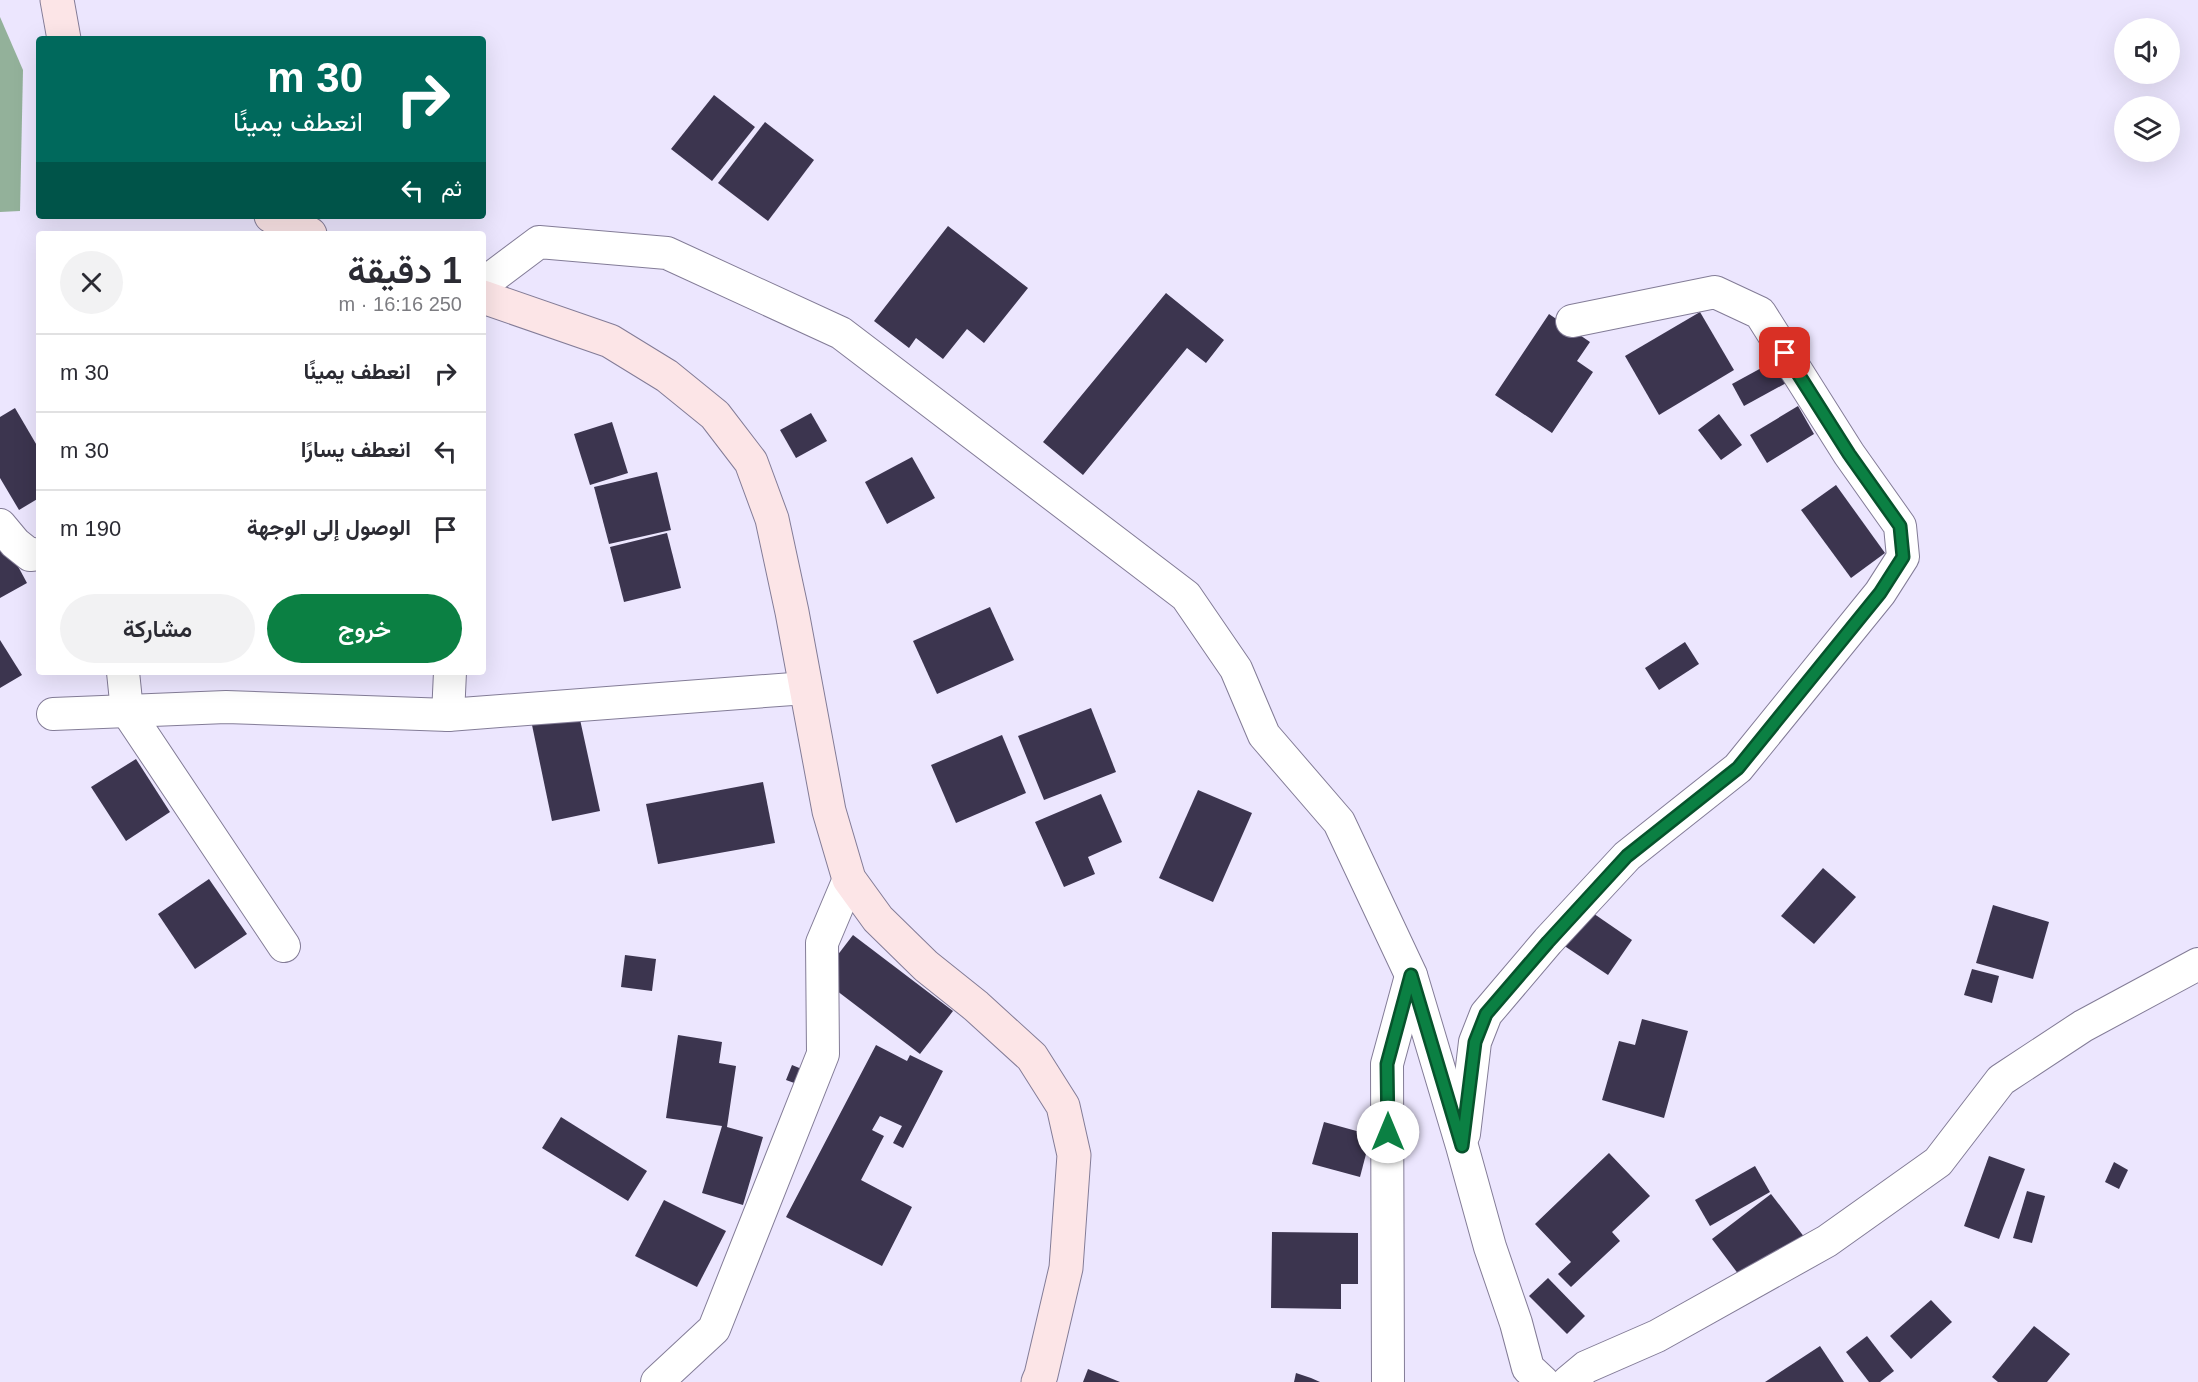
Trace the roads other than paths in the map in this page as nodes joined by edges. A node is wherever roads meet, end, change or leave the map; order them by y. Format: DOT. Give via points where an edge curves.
graph roads {
  1 [pos="57,0"];
  2 [pos="63,36"];
  3 [pos="278,219"];
  4 [pos="304,231"];
  5 [pos="486,282"];
  6 [pos="486,298"];
  7 [pos="1572,321"];
  8 [pos="0,525"];
  9 [pos="36,554"];
  10 [pos="123,675"];
  11 [pos="450,675"];
  12 [pos="806,688"];
  13 [pos="127,711"];
  14 [pos="53,714"];
  15 [pos="448,715"];
  16 [pos="849,879"];
  17 [pos="284,946"];
  18 [pos="2198,963"];
  19 [pos="1411,975"];
  20 [pos="1462,1146"];
  21 [pos="657,1382"];
  22 [pos="1038,1382"];
  23 [pos="1388,1382"];
  24 [pos="1543,1382"];
  25 [pos="1568,1382"];
  1 -- 2 [label="main road"];
  3 -- 4 [label="main road"];
  5 -- 19 [label="street" via="539,243 667,253 841,333 1186,596 1236,669 1264,735 1339,822"];
  6 -- 12 [label="main road" via="610,341 667,376 714,415 751,462 772,519"];
  7 -- 20 [label="street" via="1715,292 1760,313 1849,454 1900,526 1903,557 1880,593 1738,768 1627,856 1486,1014 1475,1042"];
  8 -- 9 [label="street" via="15,543 30,555"];
  10 -- 13 [label="street"];
  11 -- 15 [label="street"];
  12 -- 15 [label="street"];
  12 -- 16 [label="main road" via="829,811"];
  13 -- 14 [label="street"];
  13 -- 15 [label="street" via="226,707"];
  13 -- 17 [label="street"];
  16 -- 21 [label="street" via="822,943 823,1054 714,1329"];
  16 -- 22 [label="main road" via="878,919 926,966 1032,1057 1063,1106 1074,1155 1066,1268"];
  18 -- 25 [label="street" via="2083,1026 2001,1080 1938,1162 1827,1241 1657,1336 1586,1367"];
  19 -- 20 [label="street"];
  19 -- 23 [label="street" via="1387,1064"];
  20 -- 24 [label="street" via="1528,1368"];
}
